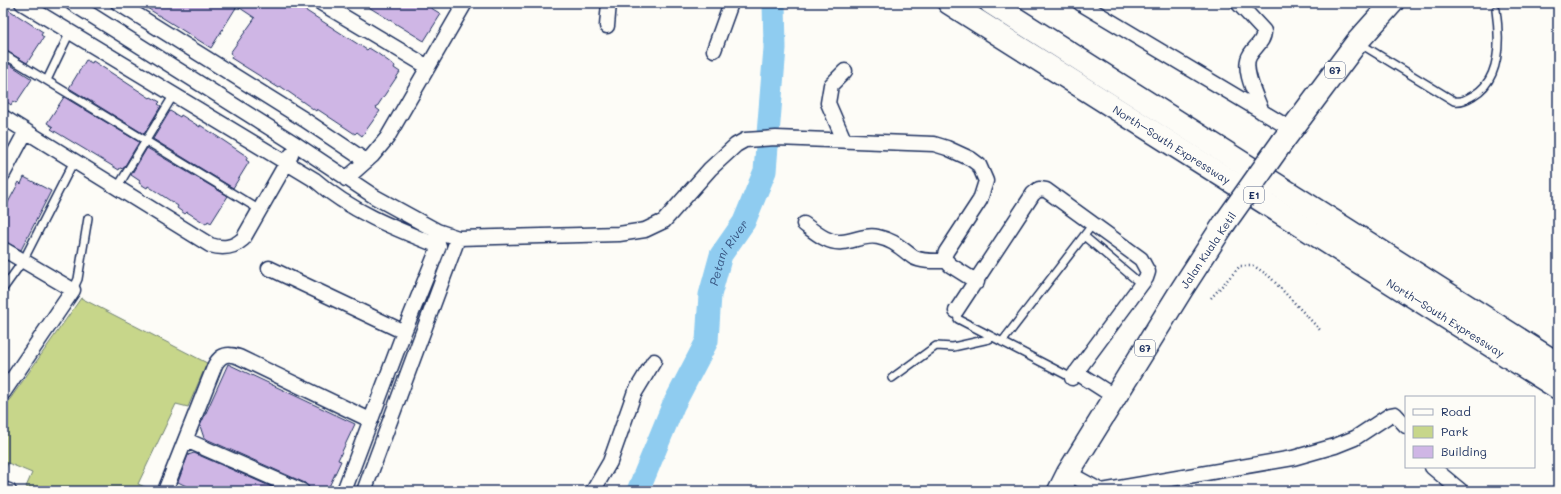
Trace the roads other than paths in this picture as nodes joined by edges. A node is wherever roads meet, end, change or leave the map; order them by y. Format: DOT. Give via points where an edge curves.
graph roads {
  1 [pos="22,3"];
  2 [pos="72,3"];
  3 [pos="118,3"];
  4 [pos="321,3"];
  5 [pos="465,3"];
  6 [pos="609,3"];
  7 [pos="731,3"];
  8 [pos="949,3"];
  9 [pos="991,3"];
  10 [pos="1080,3"];
  11 [pos="1238,3"];
  12 [pos="1392,3"];
  13 [pos="1496,10"];
  14 [pos="607,26"];
  15 [pos="70,32"];
  16 [pos="1357,42"];
  17 [pos="714,50"];
  18 [pos="3,54"];
  19 [pos="428,67"];
  20 [pos="845,71"];
  21 [pos="47,80"];
  22 [pos="173,96"];
  23 [pos="1262,112"];
  24 [pos="3,117"];
  25 [pos="26,132"];
  26 [pos="1287,135"];
  27 [pos="146,140"];
  28 [pos="844,140"];
  29 [pos="297,145"];
  30 [pos="366,161"];
  31 [pos="74,162"];
  32 [pos="287,163"];
  33 [pos="3,174"];
  34 [pos="346,179"];
  35 [pos="118,188"];
  36 [pos="260,210"];
  37 [pos="88,218"];
  38 [pos="804,224"];
  39 [pos="1093,224"];
  40 [pos="1084,236"];
  41 [pos="447,239"];
  42 [pos="3,249"];
  43 [pos="23,261"];
  44 [pos="946,261"];
  45 [pos="269,268"];
  46 [pos="977,282"];
  47 [pos="1141,284"];
  48 [pos="3,289"];
  49 [pos="73,290"];
  50 [pos="956,311"];
  51 [pos="404,332"];
  52 [pos="992,337"];
  53 [pos="1002,342"];
  54 [pos="654,361"];
  55 [pos="1558,364"];
  56 [pos="1074,375"];
  57 [pos="892,378"];
  58 [pos="1558,388"];
  59 [pos="3,393"];
  60 [pos="1115,397"];
  61 [pos="370,420"];
  62 [pos="1405,425"];
  63 [pos="186,440"];
  64 [pos="1433,468"];
  65 [pos="1063,482"];
  66 [pos="3,489"];
  67 [pos="9,491"];
  68 [pos="165,491"];
  69 [pos="302,491"];
  70 [pos="344,491"];
  71 [pos="364,491"];
  72 [pos="593,491"];
  73 [pos="1101,491"];
  74 [pos="1461,491"];
  1 -- 15 [label="street"];
  2 -- 29 [label="street"];
  3 -- 30 [label="street"];
  4 -- 19 [label="street"];
  5 -- 19 [label="street"];
  6 -- 14 [label="street"];
  7 -- 17 [label="street"];
  8 -- 58 [label="main road, North–South Expressway / E1"];
  9 -- 55 [label="main road, North–South Expressway / E1"];
  10 -- 23 [label="street"];
  11 -- 23 [label="street" via="1264,31 1261,42 1249,55 1247,67"];
  12 -- 16 [label="main road, Jalan Kuala Ketil / 67"];
  13 -- 16 [label="lane" via="1499,30 1492,75 1478,92 1461,102 1454,102"];
  15 -- 21 [label="lane"];
  15 -- 22 [label="street"];
  16 -- 26 [label="main road, Jalan Kuala Ketil / 67"];
  18 -- 21 [label="lane"];
  19 -- 30 [label="street" via="387,138"];
  20 -- 28 [label="street" via="831,85 828,103"];
  21 -- 27 [label="lane"];
  22 -- 27 [label="lane"];
  22 -- 32 [label="street"];
  23 -- 26 [label="street"];
  24 -- 25 [label="street"];
  25 -- 31 [label="street"];
  25 -- 33 [label="street"];
  26 -- 60 [label="main road, Jalan Kuala Ketil / 67, bridge" via="1224,224"];
  27 -- 35 [label="lane"];
  27 -- 36 [label="lane"];
  28 -- 41 [label="street" via="745,140 710,169 664,221 645,230 619,234"];
  28 -- 44 [label="street" via="934,144 962,154 979,165 986,181 985,189 972,214 946,252"];
  29 -- 32 [label="street"];
  29 -- 34 [label="street"];
  30 -- 34 [label="street"];
  31 -- 35 [label="street"];
  31 -- 43 [label="lane"];
  32 -- 36 [label="street"];
  32 -- 41 [label="street" via="315,180 337,199 417,238"];
  34 -- 41 [label="street"];
  35 -- 36 [label="street" via="210,245 221,248 233,246 243,239"];
  37 -- 49 [label="lane" via="78,279"];
  38 -- 44 [label="street" via="832,242 878,236 899,244 914,258"];
  39 -- 40 [label="lane"];
  39 -- 46 [label="street" via="1046,190 1039,189 1032,194"];
  39 -- 47 [label="street" via="1141,259 1148,272"];
  40 -- 47 [label="lane"];
  40 -- 53 [label="lane"];
  41 -- 51 [label="street"];
  41 -- 71 [label="street"];
  42 -- 43 [label="street"];
  43 -- 48 [label="lane"];
  43 -- 49 [label="street"];
  44 -- 46 [label="street"];
  45 -- 51 [label="street"];
  46 -- 50 [label="street"];
  47 -- 56 [label="street"];
  49 -- 59 [label="street"];
  50 -- 52 [label="lane" via="958,320"];
  51 -- 61 [label="street"];
  52 -- 53 [label="lane"];
  52 -- 57 [label="lane" via="953,347 936,346"];
  53 -- 56 [label="lane"];
  54 -- 72 [label="street" via="634,394 613,455"];
  56 -- 60 [label="street"];
  60 -- 65 [label="main road, Jalan Kuala Ketil / 67"];
  61 -- 63 [label="street" via="231,354 222,356 215,365"];
  61 -- 70 [label="street"];
  62 -- 73 [label="street" via="1395,414 1390,415 1355,438 1293,458"];
  63 -- 68 [label="street"];
  63 -- 69 [label="street"];
  64 -- 74 [label="street"];
  65 -- 73 [label="street"];
  66 -- 67 [label="street"];
}
